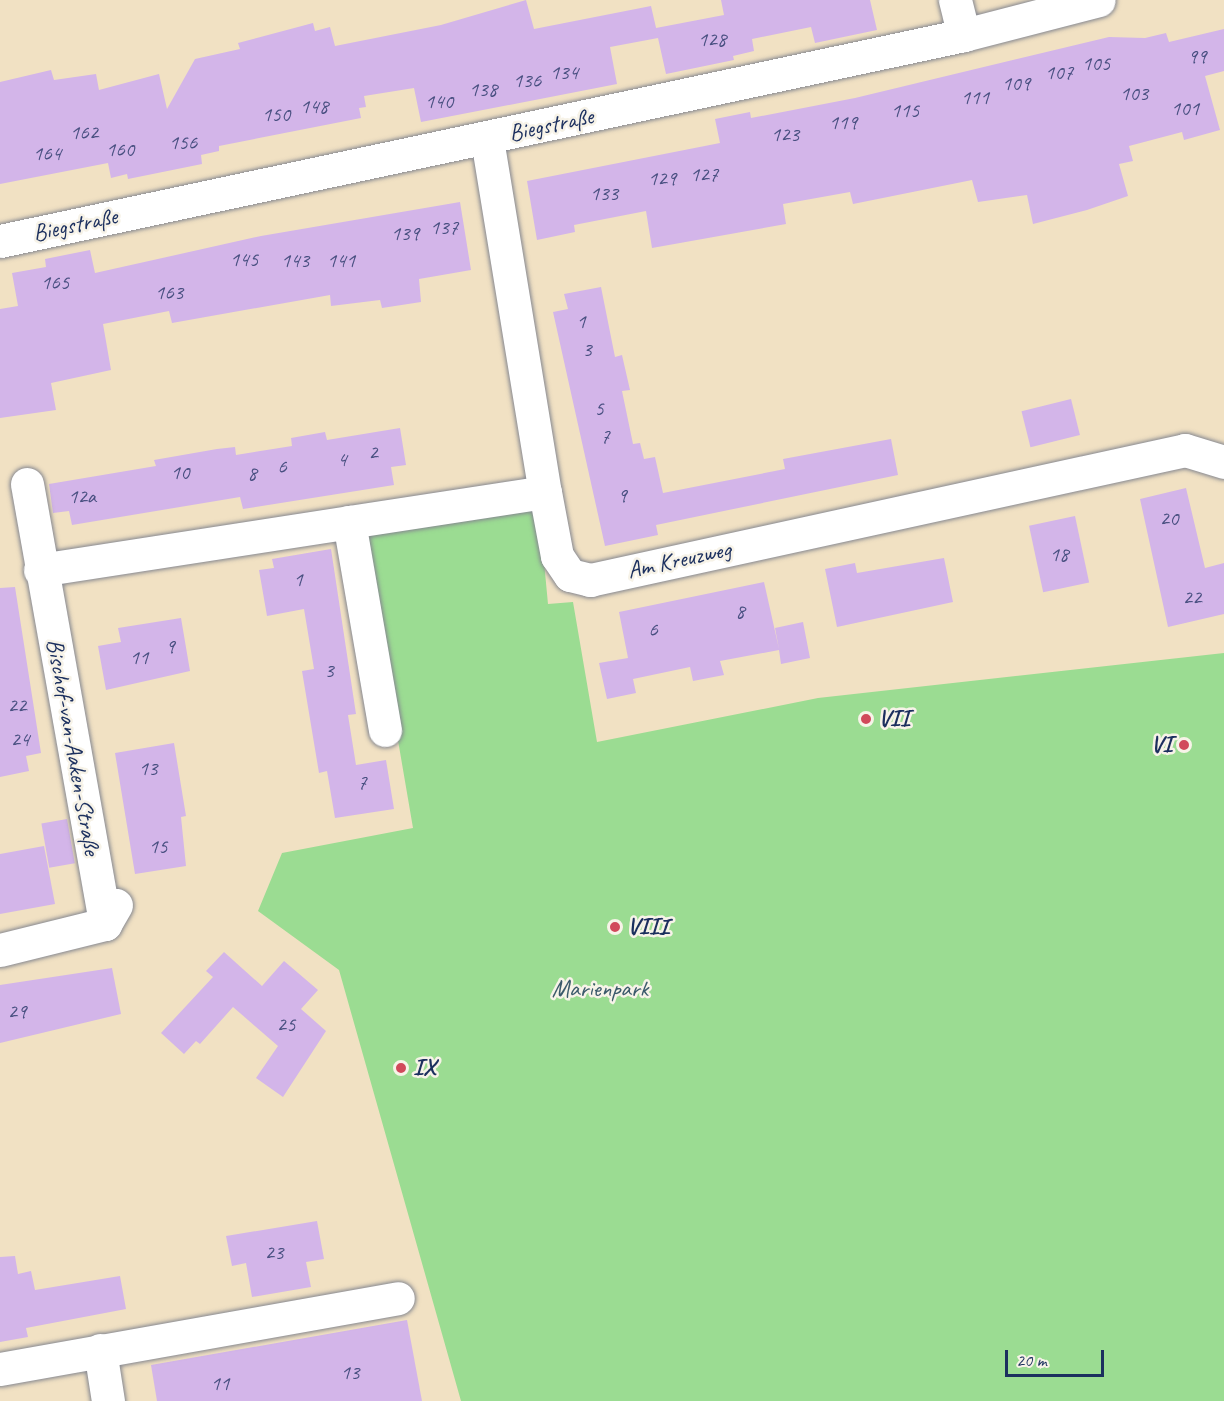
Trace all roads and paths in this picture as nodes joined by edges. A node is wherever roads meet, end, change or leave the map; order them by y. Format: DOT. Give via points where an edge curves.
graph roads {
  1 [pos="955,0"];
  2 [pos="1099,0"];
  3 [pos="964,35"];
  4 [pos="488,139"];
  5 [pos="0,241"];
  6 [pos="1224,462"];
  7 [pos="27,484"];
  8 [pos="545,492"];
  9 [pos="349,522"];
  10 [pos="40,570"];
  11 [pos="385,730"];
  12 [pos="0,950"];
  13 [pos="398,1298"];
  14 [pos="100,1350"];
  15 [pos="0,1369"];
  16 [pos="108,1401"];
  1 -- 3 [label="street"];
  2 -- 3 [label="street, Biegstraße"];
  3 -- 4 [label="street, Biegstraße"];
  4 -- 5 [label="street, Biegstraße"];
  4 -- 8 [label="street, Am Kreuzweg"];
  6 -- 8 [label="street, Am Kreuzweg" via="1185,450 590,580 570,575 557,556"];
  7 -- 10 [label="street, Bischof-van-Aaken-Straße"];
  8 -- 9 [label="street"];
  9 -- 10 [label="street"];
  9 -- 11 [label="street"];
  10 -- 12 [label="street, Bischof-van-Aaken-Straße" via="113,910"];
  13 -- 14 [label="street"];
  14 -- 15 [label="street"];
  14 -- 16 [label="street"];
}
